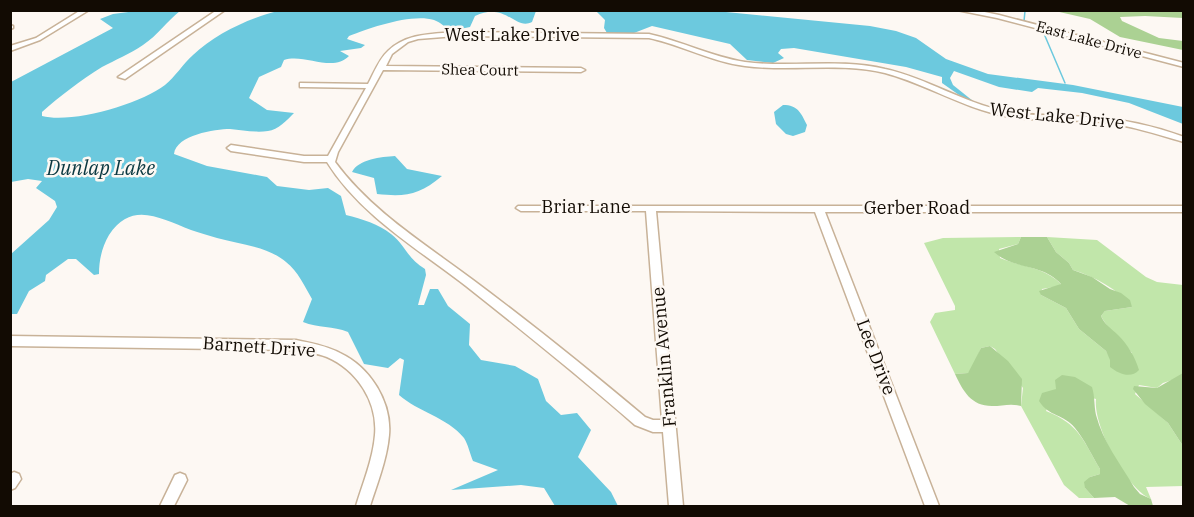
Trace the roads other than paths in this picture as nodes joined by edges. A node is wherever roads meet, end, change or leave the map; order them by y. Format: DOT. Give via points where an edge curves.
graph roads {
  1 [pos="86,10"];
  2 [pos="222,10"];
  3 [pos="960,10"];
  4 [pos="10,49"];
  5 [pos="1184,65"];
  6 [pos="380,68"];
  7 [pos="581,70"];
  8 [pos="122,77"];
  9 [pos="303,85"];
  10 [pos="370,86"];
  11 [pos="1184,140"];
  12 [pos="231,148"];
  13 [pos="331,159"];
  14 [pos="521,208"];
  15 [pos="651,208"];
  16 [pos="819,208"];
  17 [pos="1184,209"];
  18 [pos="10,342"];
  19 [pos="669,426"];
  20 [pos="180,480"];
  21 [pos="167,507"];
  22 [pos="363,507"];
  23 [pos="676,507"];
  24 [pos="932,507"];
  1 -- 4 [label="street" via="38,39"];
  2 -- 8 [label="street"];
  3 -- 5 [label="street, East Lake Drive"];
  6 -- 7 [label="street, Shea Court"];
  6 -- 10 [label="street, West Lake Drive"];
  6 -- 11 [label="street, West Lake Drive" via="395,47 414,38 467,34 650,36 742,64 880,70 993,111 1026,117 1119,122"];
  9 -- 10 [label="street"];
  10 -- 13 [label="street, West Lake Drive"];
  12 -- 13 [label="street"];
  13 -- 19 [label="street" via="357,196 640,421"];
  14 -- 15 [label="street, Briar Lane"];
  15 -- 16 [label="street, Gerber Road"];
  15 -- 19 [label="street, Franklin Avenue"];
  16 -- 17 [label="street, Gerber Road"];
  16 -- 24 [label="street, Lee Drive"];
  18 -- 22 [label="street, Barnett Drive" via="296,345 339,357 366,382 376,398 383,423"];
  19 -- 23 [label="street, Franklin Avenue"];
  20 -- 21 [label="street"];
}
